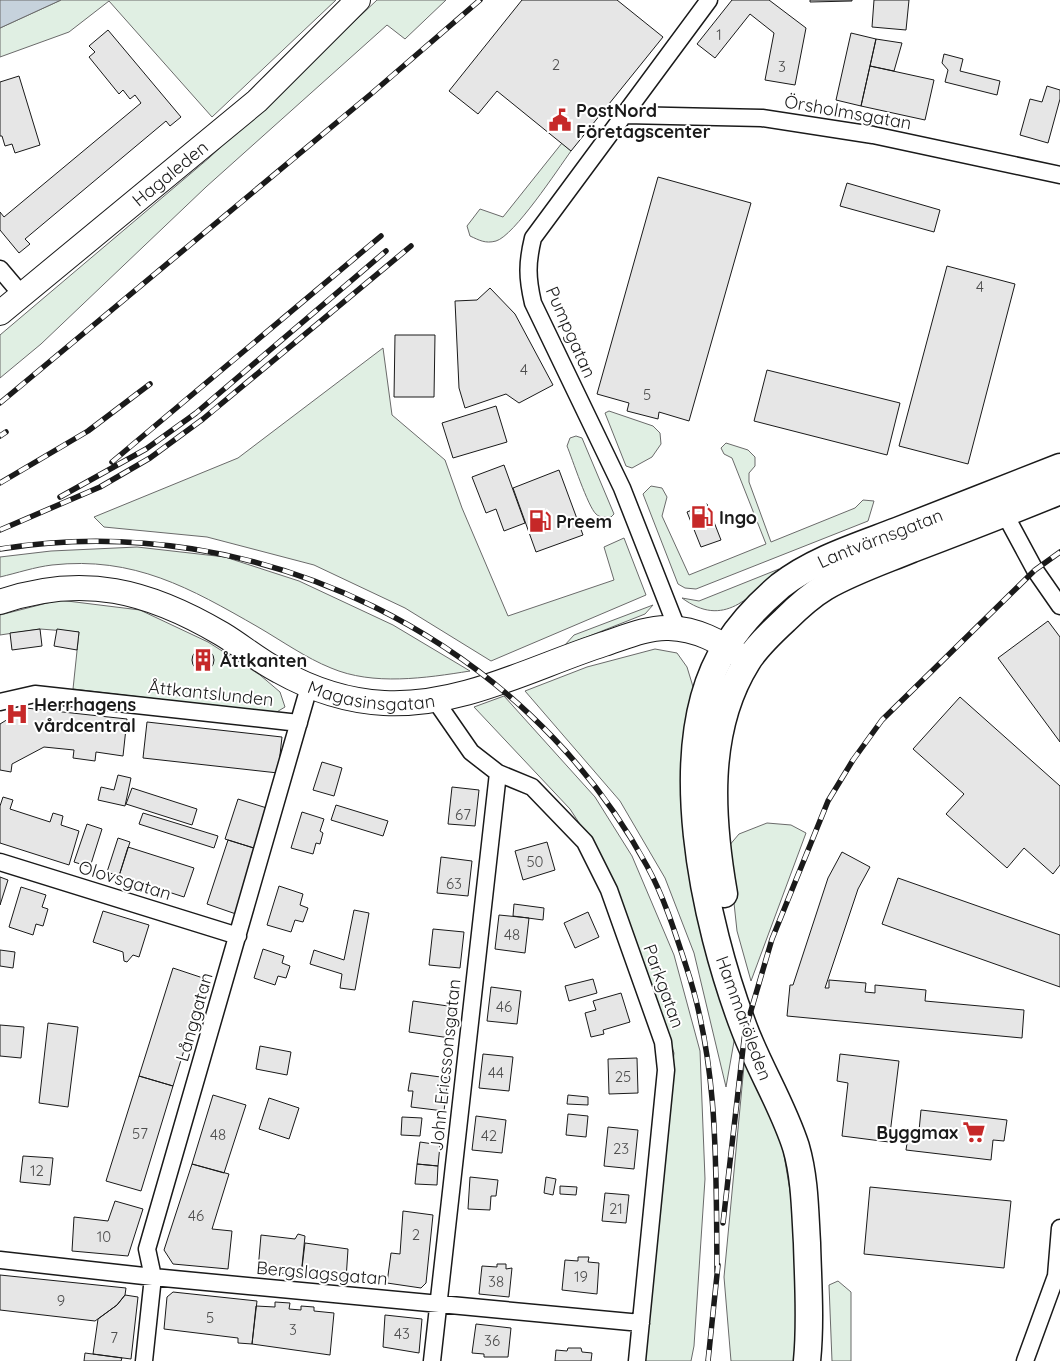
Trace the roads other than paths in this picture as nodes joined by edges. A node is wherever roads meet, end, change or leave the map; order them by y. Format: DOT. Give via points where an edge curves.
graph roads {
  1 [pos="358,0"];
  2 [pos="709,0"];
  3 [pos="625,114"];
  4 [pos="1060,174"];
  5 [pos="0,269"];
  6 [pos="13,294"];
  7 [pos="0,313"];
  8 [pos="1060,467"];
  9 [pos="1060,491"];
  10 [pos="999,503"];
  11 [pos="0,602"];
  12 [pos="1060,606"];
  13 [pos="677,628"];
  14 [pos="726,646"];
  15 [pos="747,661"];
  16 [pos="309,687"];
  17 [pos="435,700"];
  18 [pos="0,702"];
  19 [pos="299,722"];
  20 [pos="498,773"];
  21 [pos="0,862"];
  22 [pos="238,936"];
  23 [pos="1060,1228"];
  24 [pos="0,1260"];
  25 [pos="154,1277"];
  26 [pos="438,1304"];
  27 [pos="641,1324"];
  28 [pos="144,1361"];
  29 [pos="432,1361"];
  30 [pos="637,1361"];
  31 [pos="807,1361"];
  32 [pos="820,1361"];
  33 [pos="1025,1361"];
  1 -- 6 [label="street, Hagaleden"];
  2 -- 3 [label="street, Pumpgatan"];
  3 -- 4 [label="street, Örsholmsgatan" via="762,118 873,135"];
  3 -- 13 [label="street, Pumpgatan" via="533,238 527,261 528,282 533,302 622,488"];
  5 -- 6 [label="street"];
  6 -- 7 [label="street, Hagaleden"];
  8 -- 10 [label="main road, Lantvärnsgatan"];
  9 -- 10 [label="main road, Lantvärnsgatan"];
  10 -- 12 [label="street" via="1035,570"];
  10 -- 14 [label="main road, Lantvärnsgatan" via="858,546 815,565 781,585"];
  10 -- 15 [label="main road, Lantvärnsgatan" via="825,587 802,603"];
  11 -- 16 [label="street, Magasinsgatan" via="23,594 76,588 136,595 160,603 222,634 277,671"];
  13 -- 14 [label="street, Magasinsgatan" via="705,635"];
  13 -- 17 [label="street, Magasinsgatan" via="638,633 496,683"];
  14 -- 15 [label="street, Magasinsgatan"];
  14 -- 31 [label="main road, Hammaröleden" via="711,678 696,738 693,789 697,834 703,878 727,980 745,1031 796,1147 805,1196 810,1310"];
  15 -- 32 [label="main road, Hammaröleden" via="721,725 716,757 717,842 731,940 740,973 810,1142 819,1196"];
  16 -- 17 [label="street, Magasinsgatan" via="383,703"];
  16 -- 19 [label="street, Långgatan"];
  17 -- 20 [label="street, Parkgatan" via="471,752"];
  18 -- 19 [label="street, Åttkantslunden" via="35,694"];
  19 -- 22 [label="street, Långgatan"];
  20 -- 26 [label="street, John Ericssonsgatan"];
  20 -- 27 [label="street, Parkgatan" via="532,787 585,842 609,890 663,1042 666,1070"];
  21 -- 22 [label="street, Olovsgatan"];
  22 -- 25 [label="street, Långgatan" via="147,1249"];
  23 -- 33 [label="street" via="1056,1276"];
  24 -- 25 [label="street, Bergslagsgatan"];
  25 -- 26 [label="street, Bergslagsgatan"];
  25 -- 28 [label="street, Långgatan"];
  26 -- 27 [label="street, Bergslagsgatan"];
  26 -- 29 [label="street, John Ericssonsgatan"];
  27 -- 30 [label="street, Parkgatan"];
}
